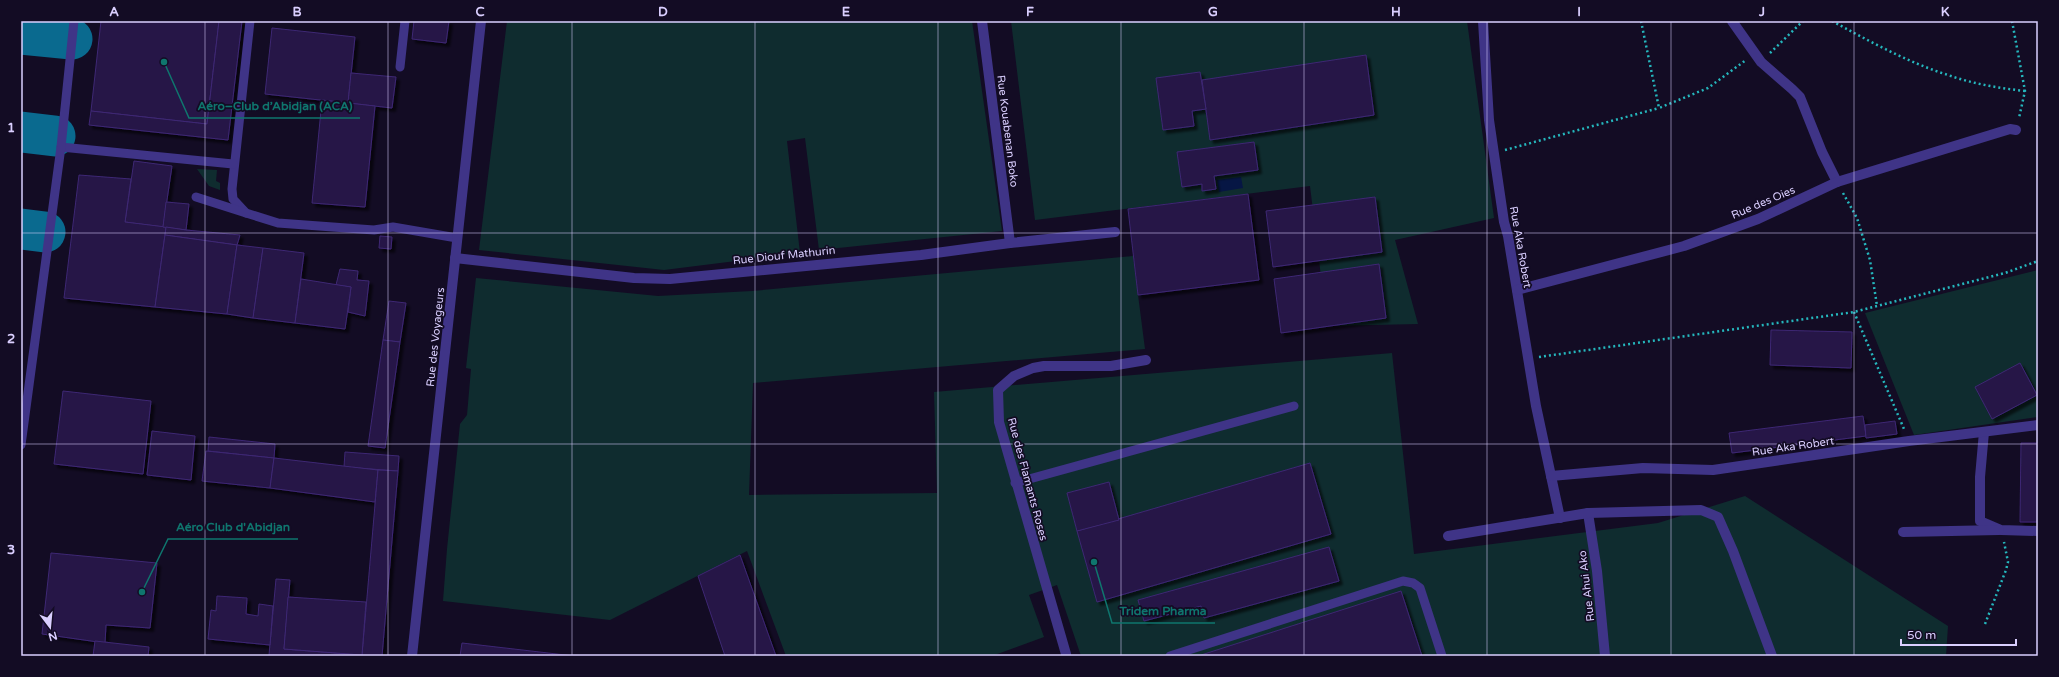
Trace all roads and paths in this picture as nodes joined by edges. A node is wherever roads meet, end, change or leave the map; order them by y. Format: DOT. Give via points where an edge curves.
graph roads {
  1 [pos="74,21"];
  2 [pos="250,21"];
  3 [pos="405,21"];
  4 [pos="481,21"];
  5 [pos="982,21"];
  6 [pos="1483,21"];
  7 [pos="1641,21"];
  8 [pos="1732,21"];
  9 [pos="1803,21"];
  10 [pos="1832,21"];
  11 [pos="2012,21"];
  12 [pos="1754,54"];
  13 [pos="1761,62"];
  14 [pos="400,67"];
  15 [pos="2025,91"];
  16 [pos="1659,108"];
  17 [pos="2016,130"];
  18 [pos="61,147"];
  19 [pos="1494,153"];
  20 [pos="233,164"];
  21 [pos="1837,182"];
  22 [pos="196,197"];
  23 [pos="246,213"];
  24 [pos="1116,232"];
  25 [pos="457,238"];
  26 [pos="1010,243"];
  27 [pos="455,258"];
  28 [pos="2038,261"];
  29 [pos="1517,290"];
  30 [pos="1877,306"];
  31 [pos="1854,312"];
  32 [pos="1527,358"];
  33 [pos="1146,360"];
  34 [pos="1294,406"];
  35 [pos="2038,425"];
  36 [pos="1984,432"];
  37 [pos="1909,441"];
  38 [pos="21,444"];
  39 [pos="1551,476"];
  40 [pos="1015,483"];
  41 [pos="1588,513"];
  42 [pos="1560,518"];
  43 [pos="2001,530"];
  44 [pos="2038,531"];
  45 [pos="1903,532"];
  46 [pos="1448,536"];
  47 [pos="1985,624"];
  48 [pos="1065,655"];
  49 [pos="412,656"];
  50 [pos="1170,656"];
  51 [pos="1442,656"];
  52 [pos="1605,656"];
  53 [pos="1772,656"];
  1 -- 18 [label="lane"];
  2 -- 20 [label="lane"];
  3 -- 14 [label="lane"];
  4 -- 25 [label="street, Rue des Voyageurs"];
  5 -- 26 [label="street, Rue Kouabenan Boko"];
  6 -- 19 [label="street, Rue Aka Robert" via="1489,120"];
  7 -- 16 [label="path"];
  8 -- 12 [label="street"];
  9 -- 13 [label="path"];
  10 -- 15 [label="path" via="1884,48 1947,75 1986,86"];
  11 -- 15 [label="path"];
  12 -- 13 [label="street"];
  12 -- 16 [label="path" via="1708,88"];
  13 -- 21 [label="street" via="1800,98"];
  15 -- 17 [label="path"];
  16 -- 19 [label="path"];
  17 -- 21 [label="street, Rue des Oies" via="2010,129"];
  18 -- 20 [label="lane"];
  18 -- 38 [label="lane"];
  19 -- 29 [label="street, Rue Aka Robert"];
  20 -- 23 [label="lane" via="233,199"];
  21 -- 29 [label="street, Rue des Oies" via="1758,218 1684,246"];
  21 -- 30 [label="path" via="1857,218 1870,260"];
  22 -- 23 [label="lane"];
  23 -- 25 [label="lane" via="278,224 374,230 393,227"];
  24 -- 26 [label="street, Rue Diouf Mathurin"];
  25 -- 27 [label="street, Rue des Voyageurs"];
  26 -- 27 [label="street, Rue Diouf Mathurin" via="921,255 670,279 634,278"];
  27 -- 49 [label="street, Rue des Voyageurs"];
  28 -- 30 [label="path" via="2005,273"];
  29 -- 32 [label="street, Rue Aka Robert"];
  30 -- 31 [label="path"];
  31 -- 32 [label="path"];
  31 -- 37 [label="path"];
  32 -- 39 [label="street, Rue Aka Robert"];
  33 -- 40 [label="street, Rue des Flamants Roses" via="1111,366 1033,368 1014,376 998,390 999,422"];
  34 -- 40 [label="lane"];
  35 -- 36 [label="street, Rue Aka Robert"];
  36 -- 37 [label="street, Rue Aka Robert"];
  36 -- 43 [label="street" via="1980,521"];
  37 -- 39 [label="street, Rue Aka Robert" via="1713,470 1643,468"];
  39 -- 42 [label="street, Rue Aka Robert"];
  40 -- 48 [label="street, Rue des Flamants Roses"];
  41 -- 42 [label="street"];
  41 -- 52 [label="street, Rue Ahui Ako" via="1598,571"];
  41 -- 53 [label="street" via="1701,510 1718,517"];
  42 -- 46 [label="street"];
  43 -- 44 [label="street"];
  43 -- 45 [label="street"];
  43 -- 47 [label="path" via="2008,562"];
  50 -- 51 [label="lane" via="1404,582 1420,588"];
}
